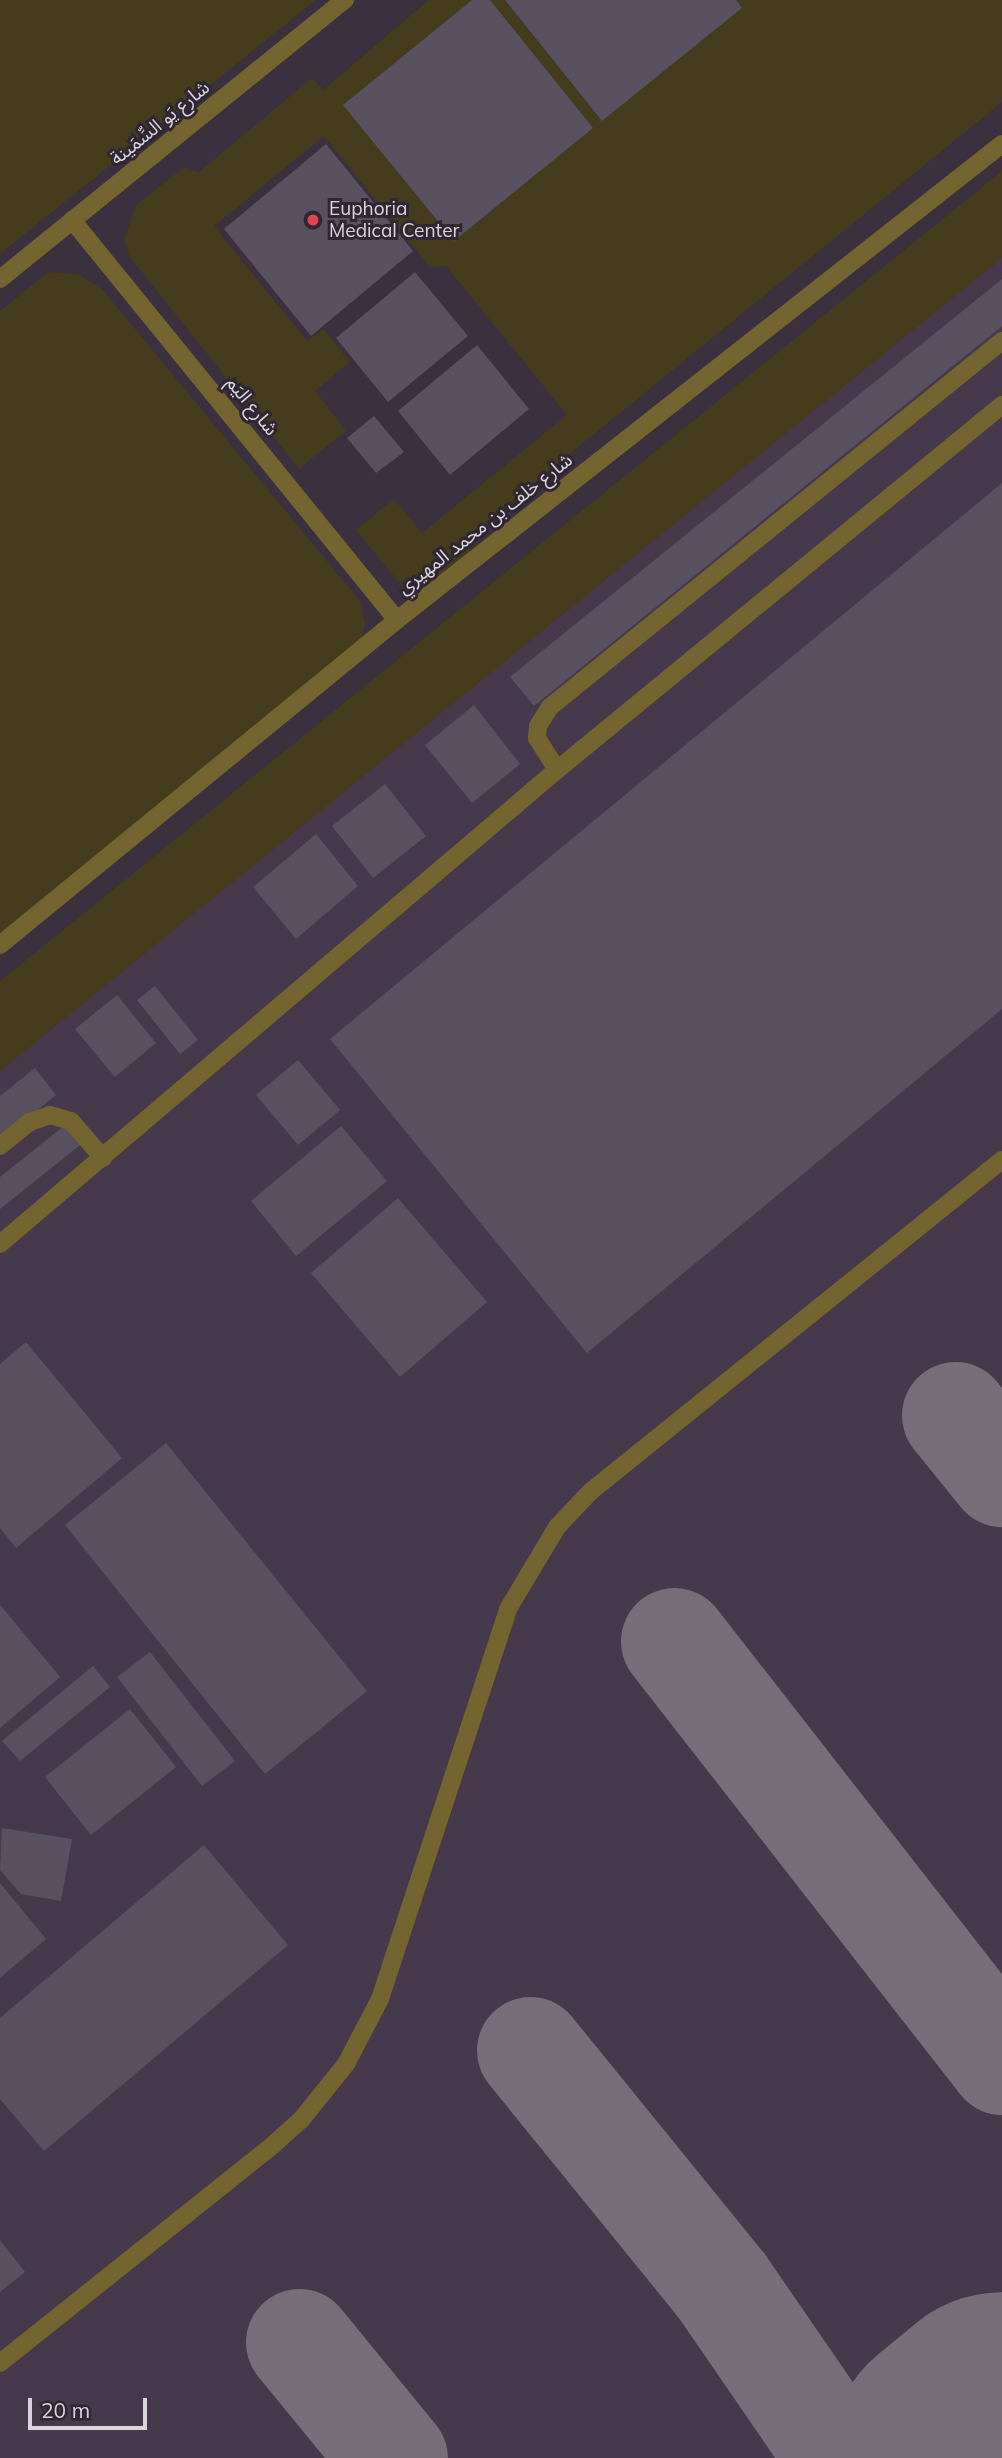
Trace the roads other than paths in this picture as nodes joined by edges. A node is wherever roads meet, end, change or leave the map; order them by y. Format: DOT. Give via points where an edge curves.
graph roads {
  1 [pos="345,0"];
  2 [pos="1002,144"];
  3 [pos="72,220"];
  4 [pos="0,279"];
  5 [pos="1002,341"];
  6 [pos="1002,405"];
  7 [pos="397,620"];
  8 [pos="556,770"];
  9 [pos="0,944"];
  10 [pos="0,1146"];
  11 [pos="103,1158"];
  12 [pos="1002,1160"];
  13 [pos="0,1244"];
  14 [pos="0,2363"];
  1 -- 3 [label="street, شارع يَو السِّمَينة"];
  2 -- 7 [label="street, شارع خلف بن محمد المهيري"];
  3 -- 4 [label="street, شارع يَو السِّمَينة"];
  3 -- 7 [label="street, شارع اليَم"];
  5 -- 8 [label="street" via="550,707 538,726 537,738"];
  6 -- 8 [label="street"];
  7 -- 9 [label="street, شارع خلف بن محمد المهيري"];
  8 -- 11 [label="street"];
  10 -- 11 [label="street" via="39,1116 61,1116"];
  11 -- 13 [label="street"];
  12 -- 14 [label="street" via="590,1492 557,1527 508,1609 380,1999 346,2064 301,2120 274,2144"];
}
